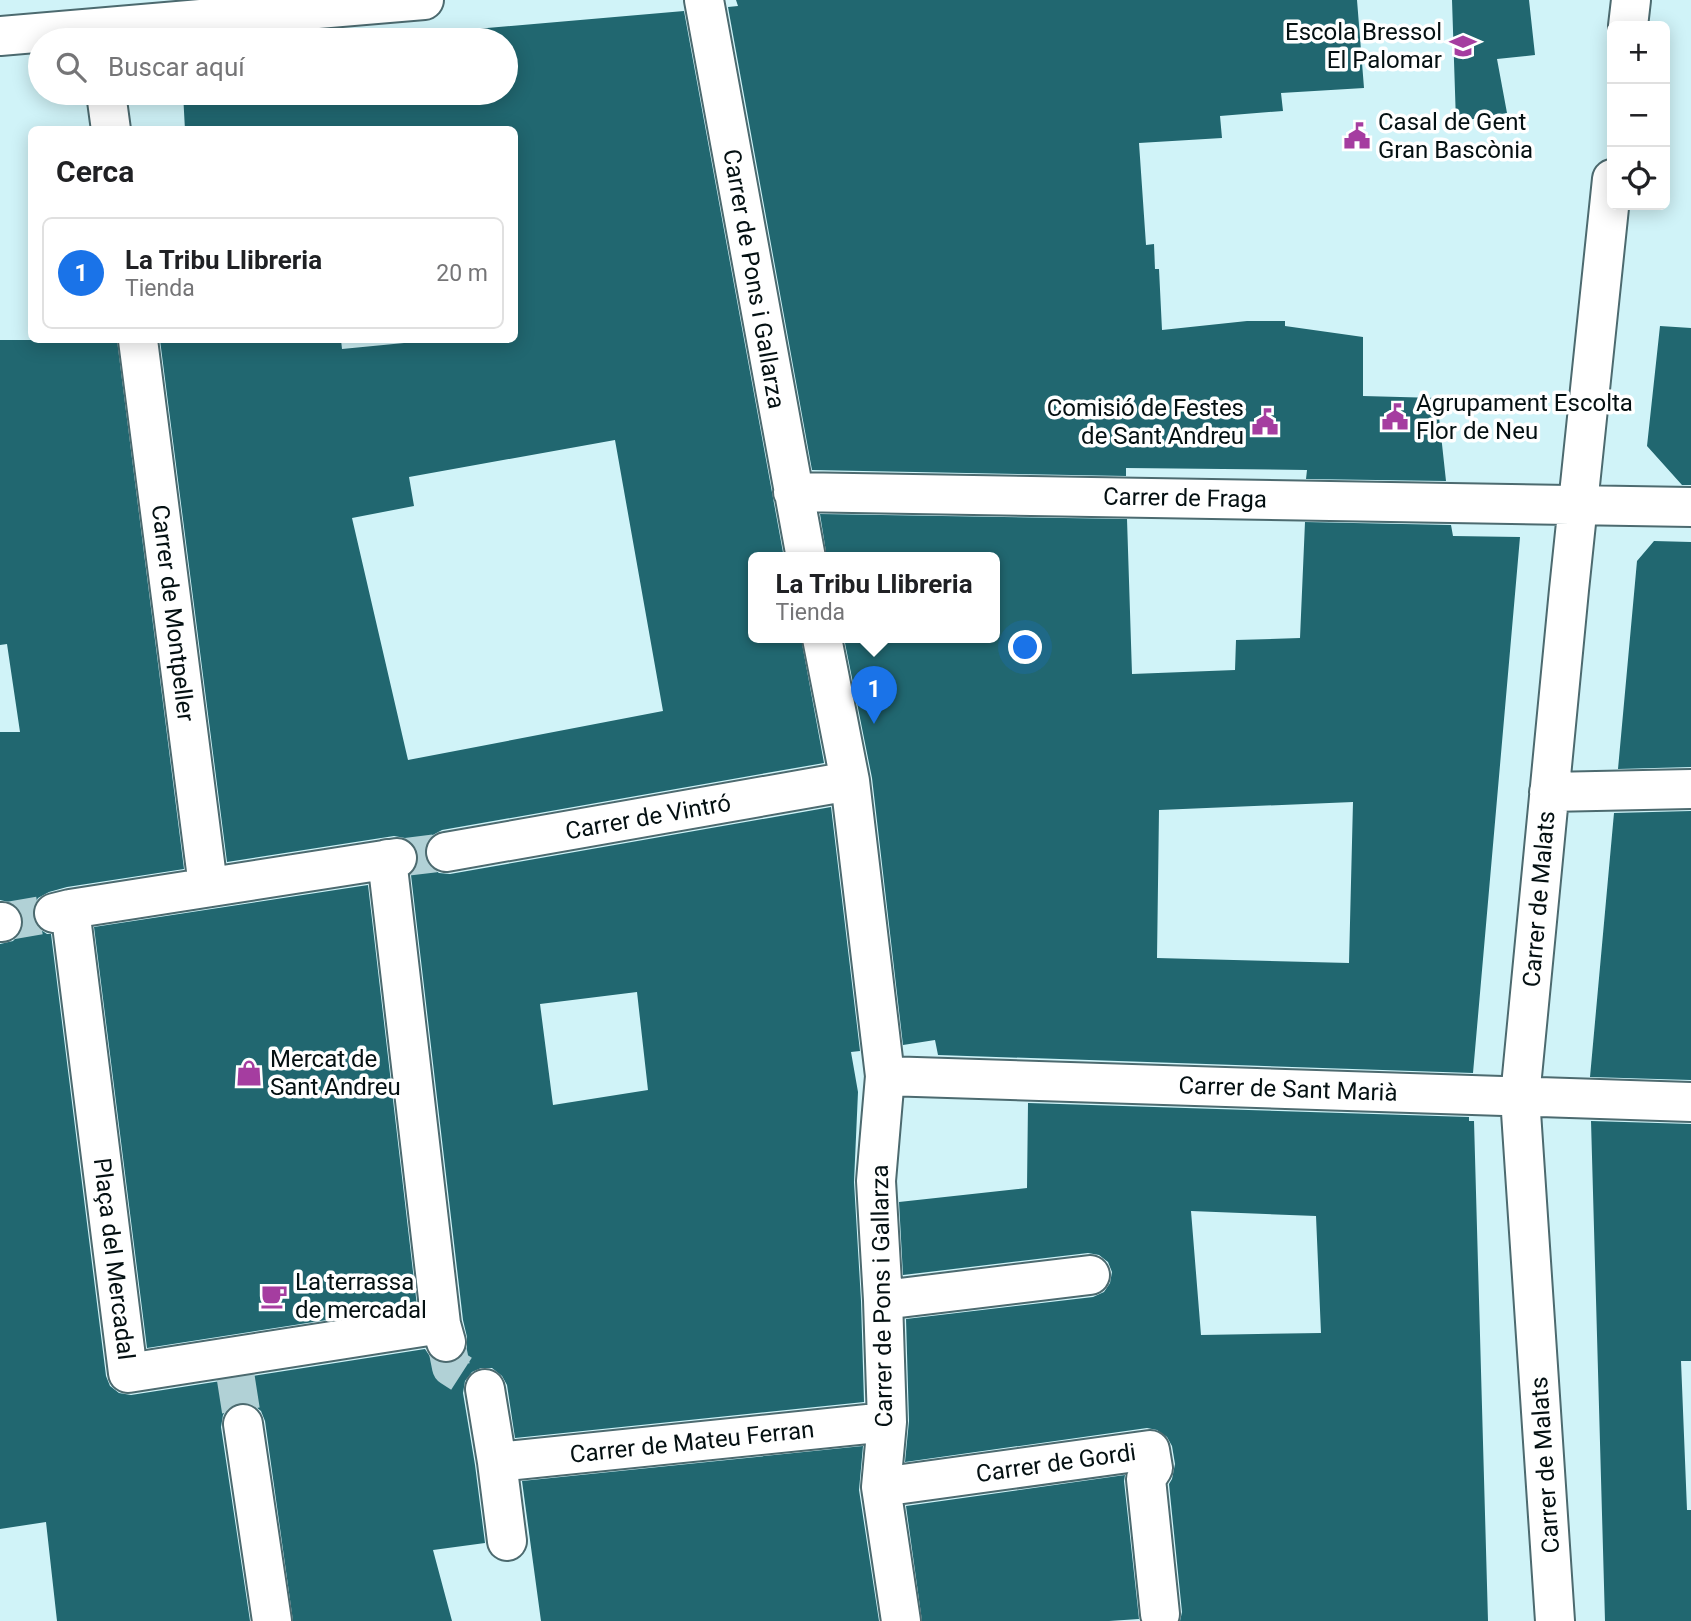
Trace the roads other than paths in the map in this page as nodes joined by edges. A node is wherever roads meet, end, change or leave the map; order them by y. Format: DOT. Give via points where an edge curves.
graph roads {
  1 [pos="424,0"];
  2 [pos="704,0"];
  3 [pos="1631,0"];
  4 [pos="1629,21"];
  5 [pos="98,23"];
  6 [pos="60,28"];
  7 [pos="28,32"];
  8 [pos="0,36"];
  9 [pos="108,105"];
  10 [pos="110,126"];
  11 [pos="1609,210"];
  12 [pos="138,343"];
  13 [pos="793,492"];
  14 [pos="1578,505"];
  15 [pos="1691,507"];
  16 [pos="805,552"];
  17 [pos="823,643"];
  18 [pos="850,781"];
  19 [pos="1691,789"];
  20 [pos="1549,792"];
  21 [pos="446,852"];
  22 [pos="208,886"];
  23 [pos="885,1076"];
  24 [pos="1520,1097"];
  25 [pos="1691,1102"];
  26 [pos="1090,1275"];
  27 [pos="883,1300"];
  28 [pos="485,1389"];
  29 [pos="887,1422"];
  30 [pos="243,1424"];
  31 [pos="497,1462"];
  32 [pos="881,1487"];
  33 [pos="507,1541"];
  34 [pos="1160,1614"];
  35 [pos="272,1621"];
  36 [pos="901,1621"];
  37 [pos="1555,1621"];
  1 -- 5 [label="street"];
  2 -- 13 [label="street, Carrer de Pons i Gallarza"];
  3 -- 4 [label="street"];
  5 -- 6 [label="street"];
  7 -- 8 [label="street"];
  9 -- 10 [label="street"];
  11 -- 14 [label="street, Carrer de Malats"];
  12 -- 22 [label="street, Carrer de Montpeller"];
  13 -- 14 [label="street, Carrer de Fraga"];
  13 -- 16 [label="street, Carrer de Pons i Gallarza"];
  14 -- 15 [label="street, Carrer de Fraga"];
  14 -- 20 [label="street, Carrer de Malats"];
  17 -- 18 [label="street, Carrer de Pons i Gallarza"];
  18 -- 21 [label="street, Carrer de Vintró"];
  18 -- 23 [label="street, Carrer de Pons i Gallarza"];
  19 -- 20 [label="street"];
  20 -- 24 [label="street, Carrer de Malats"];
  22 -- 22 [label="street, Plaça del Mercadal" via="392,858 443,1333 235,1365 128,1373 62,911"];
  23 -- 24 [label="street, Carrer de Sant Marià"];
  23 -- 27 [label="street, Carrer de Pons i Gallarza" via="876,1181"];
  24 -- 25 [label="street, Carrer de Sant Marià"];
  24 -- 37 [label="street, Carrer de Malats"];
  26 -- 27 [label="street"];
  27 -- 29 [label="street, Carrer de Pons i Gallarza"];
  28 -- 31 [label="street"];
  29 -- 31 [label="street, Carrer de Mateu Ferran"];
  29 -- 32 [label="street, Carrer de Pons i Gallarza"];
  30 -- 35 [label="street"];
  31 -- 33 [label="street"];
  32 -- 34 [label="street, Carrer de Gordi" via="1150,1450 1153,1468 1146,1479"];
  32 -- 36 [label="street, Carrer de Pons i Gallarza"];
}
